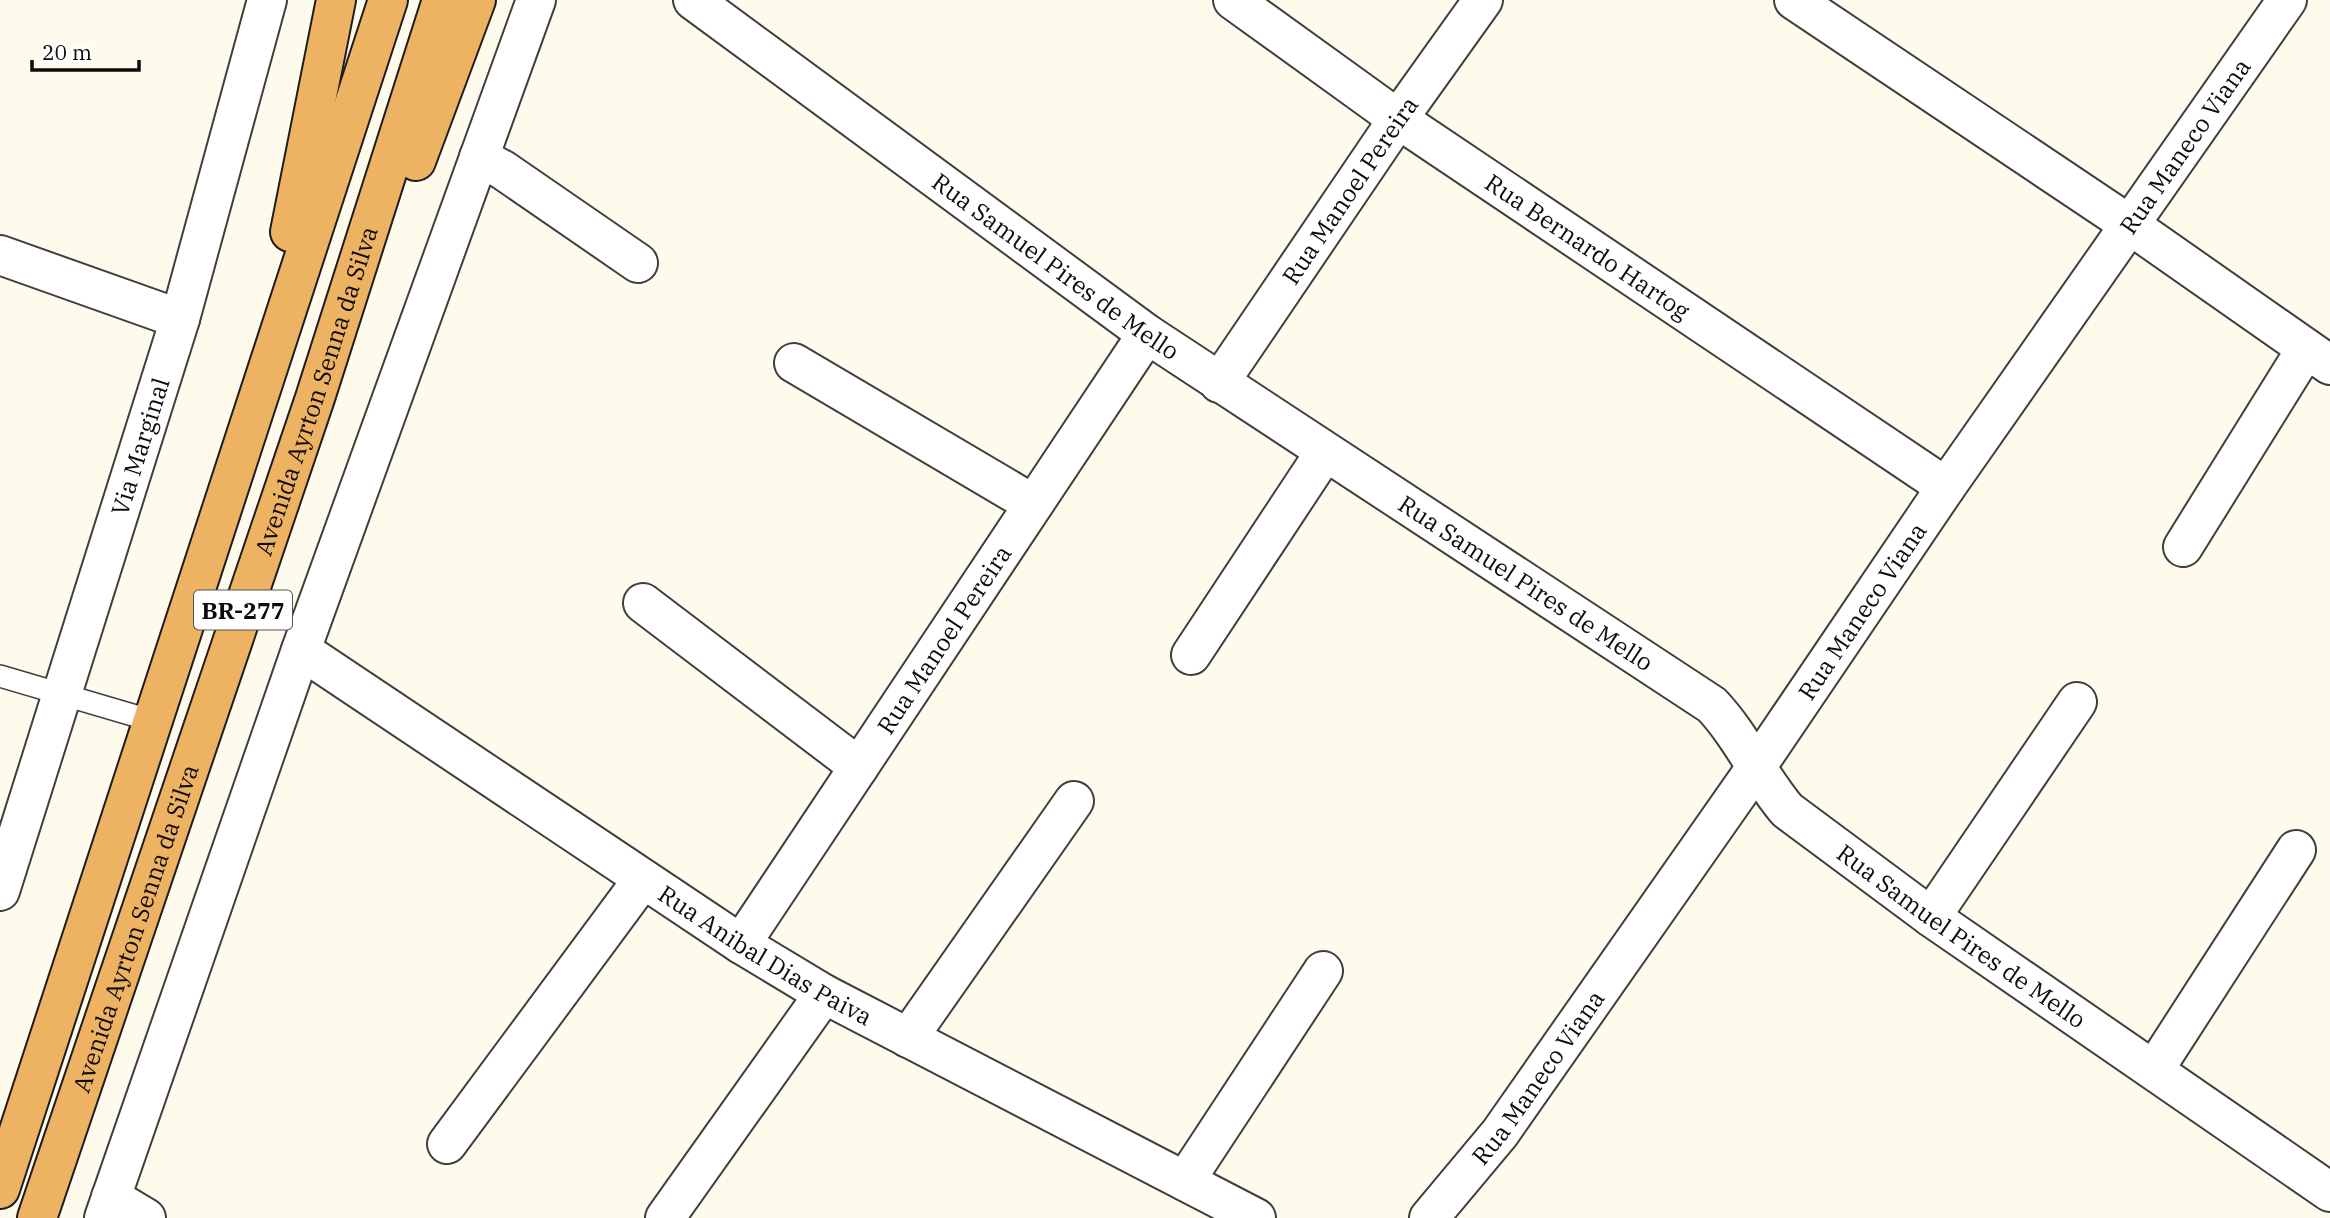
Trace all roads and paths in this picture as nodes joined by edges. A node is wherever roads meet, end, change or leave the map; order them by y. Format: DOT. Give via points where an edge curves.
graph roads {
  1 [pos="267,0"];
  2 [pos="335,0"];
  3 [pos="388,0"];
  4 [pos="442,0"];
  5 [pos="476,0"];
  6 [pos="536,0"];
  7 [pos="693,0"];
  8 [pos="1233,0"];
  9 [pos="1483,0"];
  10 [pos="1794,0"];
  11 [pos="2287,0"];
  12 [pos="1398,119"];
  13 [pos="479,157"];
  14 [pos="2130,225"];
  15 [pos="0,255"];
  16 [pos="638,263"];
  17 [pos="180,319"];
  18 [pos="1147,334"];
  19 [pos="2318,357"];
  20 [pos="794,363"];
  21 [pos="1219,383"];
  22 [pos="258,397"];
  23 [pos="315,397"];
  24 [pos="1325,452"];
  25 [pos="1946,487"];
  26 [pos="1033,505"];
  27 [pos="2183,547"];
  28 [pos="643,603"];
  29 [pos="301,650"];
  30 [pos="1191,656"];
  31 [pos="0,676"];
  32 [pos="62,694"];
  33 [pos="2077,702"];
  34 [pos="153,721"];
  35 [pos="1757,766"];
  36 [pos="859,767"];
  37 [pos="1074,800"];
  38 [pos="2296,850"];
  39 [pos="643,879"];
  40 [pos="0,891"];
  41 [pos="1931,917"];
  42 [pos="741,944"];
  43 [pos="1323,971"];
  44 [pos="824,994"];
  45 [pos="908,1038"];
  46 [pos="2154,1070"];
  47 [pos="447,1144"];
  48 [pos="1185,1181"];
  49 [pos="0,1189"];
  50 [pos="2330,1193"];
  51 [pos="107,1208"];
  52 [pos="37,1218"];
  53 [pos="146,1218"];
  54 [pos="665,1218"];
  55 [pos="1256,1218"];
  56 [pos="1429,1218"];
  57 [pos="2313,1218"];
  1 -- 17 [label="street, Via Marginal"];
  2 -- 22 [label="highway"];
  3 -- 22 [label="highway, Avenida Ayrton Senna da Silva / BR-277"];
  4 -- 23 [label="highway, Avenida Ayrton Senna da Silva / BR-277"];
  5 -- 23 [label="highway" via="410,178"];
  6 -- 13 [label="street"];
  7 -- 18 [label="street, Rua Samuel Pires de Mello"];
  8 -- 12 [label="street, Rua Bernardo Hartog"];
  9 -- 12 [label="street, Rua Manoel Pereira"];
  10 -- 14 [label="street"];
  11 -- 14 [label="street, Rua Maneco Viana"];
  12 -- 21 [label="street, Rua Manoel Pereira"];
  12 -- 25 [label="street, Rua Bernardo Hartog"];
  13 -- 16 [label="street"];
  13 -- 29 [label="street"];
  14 -- 19 [label="street"];
  14 -- 25 [label="street, Rua Maneco Viana"];
  15 -- 17 [label="street"];
  17 -- 32 [label="street, Via Marginal"];
  18 -- 21 [label="street, Rua Samuel Pires de Mello"];
  18 -- 26 [label="street, Rua Manoel Pereira"];
  19 -- 27 [label="street"];
  20 -- 26 [label="street"];
  21 -- 24 [label="street, Rua Samuel Pires de Mello"];
  22 -- 34 [label="highway, Avenida Ayrton Senna da Silva / BR-277"];
  23 -- 52 [label="highway, Avenida Ayrton Senna da Silva / BR-277"];
  24 -- 30 [label="street"];
  24 -- 35 [label="street, Rua Samuel Pires de Mello" via="1712,705"];
  25 -- 35 [label="street, Rua Maneco Viana"];
  26 -- 36 [label="street, Rua Manoel Pereira"];
  28 -- 36 [label="street"];
  29 -- 39 [label="street, Rua Anibal Dias Paiva"];
  29 -- 51 [label="street"];
  31 -- 32 [label="lane"];
  32 -- 34 [label="lane"];
  32 -- 40 [label="street, Via Marginal"];
  33 -- 41 [label="street"];
  34 -- 49 [label="highway, Avenida Ayrton Senna da Silva / BR-277"];
  35 -- 41 [label="street, Rua Samuel Pires de Mello" via="1787,810"];
  35 -- 56 [label="street, Rua Maneco Viana" via="1500,1133"];
  36 -- 42 [label="street, Rua Manoel Pereira"];
  37 -- 45 [label="street"];
  38 -- 46 [label="street"];
  39 -- 42 [label="street, Rua Anibal Dias Paiva"];
  39 -- 47 [label="street"];
  41 -- 46 [label="street, Rua Samuel Pires de Mello"];
  42 -- 44 [label="street, Rua Anibal Dias Paiva"];
  43 -- 48 [label="street"];
  44 -- 45 [label="street, Rua Anibal Dias Paiva"];
  44 -- 54 [label="street"];
  45 -- 48 [label="street, Rua Anibal Dias Paiva"];
  46 -- 50 [label="street, Rua Samuel Pires de Mello"];
  48 -- 55 [label="street, Rua Anibal Dias Paiva"];
  50 -- 57 [label="street"];
  51 -- 53 [label="street"];
}
